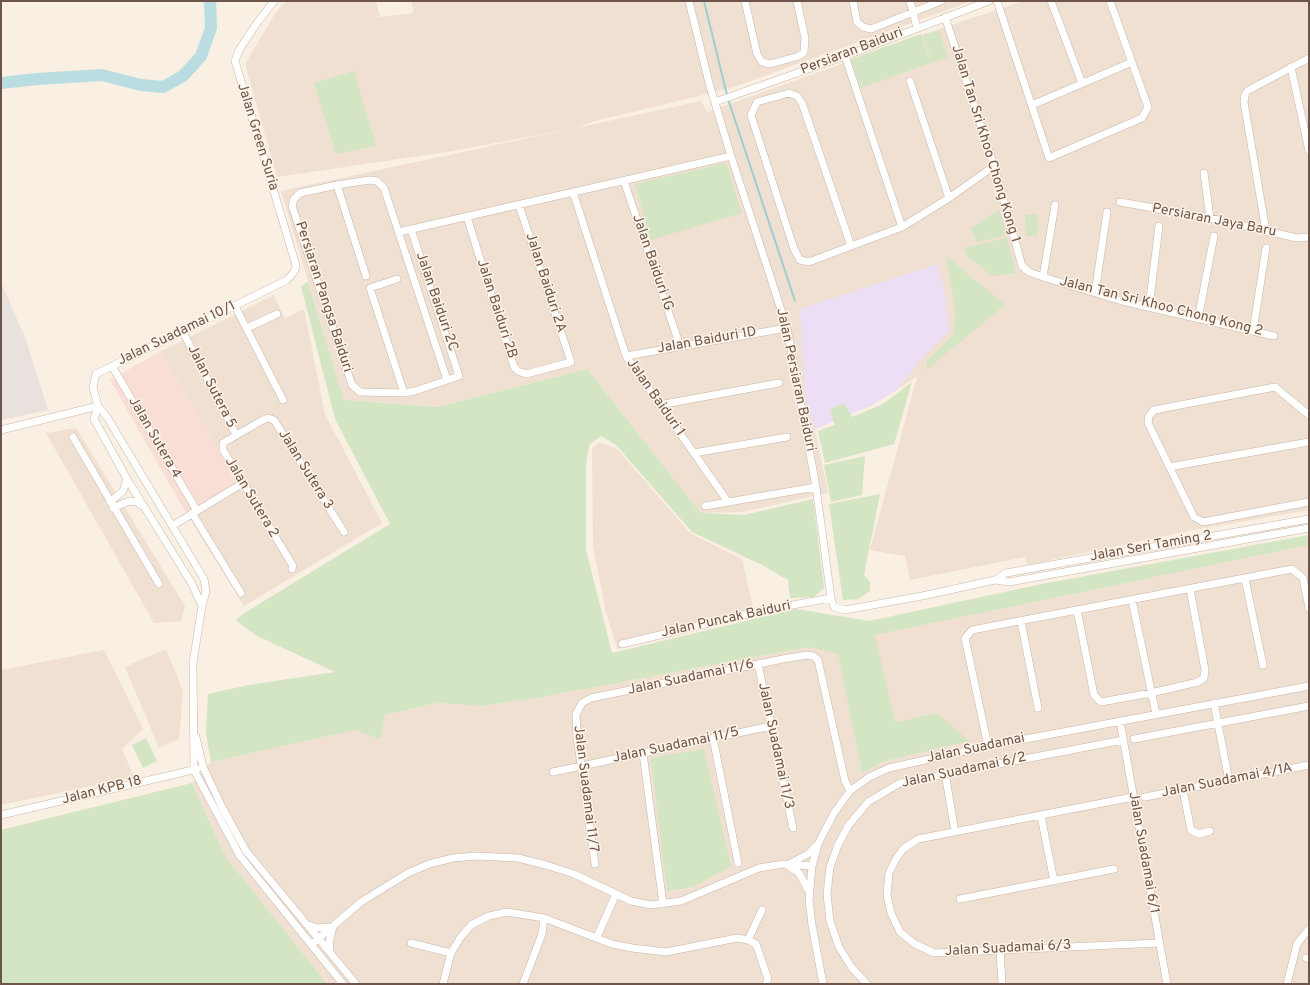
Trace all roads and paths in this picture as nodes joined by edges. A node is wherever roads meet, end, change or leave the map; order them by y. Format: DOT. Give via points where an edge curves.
graph roads {
  1 [pos="274,1"];
  2 [pos="689,1"];
  3 [pos="745,1"];
  4 [pos="796,1"];
  5 [pos="853,1"];
  6 [pos="910,1"];
  7 [pos="941,1"];
  8 [pos="989,1"];
  9 [pos="997,1"];
  10 [pos="1051,1"];
  11 [pos="1110,1"];
  12 [pos="912,12"];
  13 [pos="945,17"];
  14 [pos="917,28"];
  15 [pos="845,56"];
  16 [pos="1309,58"];
  17 [pos="1132,62"];
  18 [pos="1291,67"];
  19 [pos="910,81"];
  20 [pos="1082,83"];
  21 [pos="714,102"];
  22 [pos="1032,105"];
  23 [pos="1309,151"];
  24 [pos="730,156"];
  25 [pos="994,166"];
  26 [pos="1204,173"];
  27 [pos="624,180"];
  28 [pos="337,185"];
  29 [pos="573,192"];
  30 [pos="949,198"];
  31 [pos="1120,202"];
  32 [pos="519,205"];
  33 [pos="1055,205"];
  34 [pos="1107,212"];
  35 [pos="467,217"];
  36 [pos="1210,218"];
  37 [pos="1159,226"];
  38 [pos="902,227"];
  39 [pos="411,229"];
  40 [pos="1266,231"];
  41 [pos="399,232"];
  42 [pos="1214,236"];
  43 [pos="1309,237"];
  44 [pos="851,246"];
  45 [pos="1266,248"];
  46 [pos="1026,269"];
  47 [pos="366,276"];
  48 [pos="1043,277"];
  49 [pos="396,279"];
  50 [pos="287,280"];
  51 [pos="1095,293"];
  52 [pos="1149,307"];
  53 [pos="237,309"];
  54 [pos="277,314"];
  55 [pos="1198,319"];
  56 [pos="247,328"];
  57 [pos="787,328"];
  58 [pos="1254,331"];
  59 [pos="183,332"];
  60 [pos="1274,336"];
  61 [pos="680,346"];
  62 [pos="626,356"];
  63 [pos="571,362"];
  64 [pos="112,366"];
  65 [pos="447,380"];
  66 [pos="779,383"];
  67 [pos="404,393"];
  68 [pos="283,400"];
  69 [pos="659,405"];
  70 [pos="98,406"];
  71 [pos="1309,415"];
  72 [pos="261,421"];
  73 [pos="1,429"];
  74 [pos="236,435"];
  75 [pos="72,437"];
  76 [pos="787,437"];
  77 [pos="1309,442"];
  78 [pos="694,453"];
  79 [pos="1169,467"];
  80 [pos="127,479"];
  81 [pos="243,483"];
  82 [pos="816,487"];
  83 [pos="728,502"];
  84 [pos="1309,502"];
  85 [pos="111,505"];
  86 [pos="705,506"];
  87 [pos="144,508"];
  88 [pos="195,514"];
  89 [pos="1309,518"];
  90 [pos="172,526"];
  91 [pos="1309,528"];
  92 [pos="344,532"];
  93 [pos="292,569"];
  94 [pos="1245,578"];
  95 [pos="995,580"];
  96 [pos="159,584"];
  97 [pos="1190,589"];
  98 [pos="241,593"];
  99 [pos="831,598"];
  100 [pos="1132,600"];
  101 [pos="202,606"];
  102 [pos="1309,608"];
  103 [pos="1077,610"];
  104 [pos="1021,621"];
  105 [pos="622,644"];
  106 [pos="758,664"];
  107 [pos="1263,665"];
  108 [pos="1309,686"];
  109 [pos="1151,693"];
  110 [pos="1214,703"];
  111 [pos="1309,706"];
  112 [pos="1038,708"];
  113 [pos="576,714"];
  114 [pos="1156,714"];
  115 [pos="1120,722"];
  116 [pos="1218,722"];
  117 [pos="771,726"];
  118 [pos="195,731"];
  119 [pos="713,738"];
  120 [pos="1134,739"];
  121 [pos="1123,740"];
  122 [pos="988,746"];
  123 [pos="643,753"];
  124 [pos="1309,765"];
  125 [pos="582,766"];
  126 [pos="203,767"];
  127 [pos="194,770"];
  128 [pos="553,772"];
  129 [pos="945,773"];
  130 [pos="1229,781"];
  131 [pos="1183,790"];
  132 [pos="850,791"];
  133 [pos="1133,797"];
  134 [pos="1145,797"];
  135 [pos="1,816"];
  136 [pos="1041,816"];
  137 [pos="793,828"];
  138 [pos="1210,831"];
  139 [pos="955,832"];
  140 [pos="818,844"];
  141 [pos="738,862"];
  142 [pos="595,864"];
  143 [pos="787,864"];
  144 [pos="812,866"];
  145 [pos="1114,869"];
  146 [pos="1054,881"];
  147 [pos="808,891"];
  148 [pos="616,894"];
  149 [pos="960,899"];
  150 [pos="663,904"];
  151 [pos="762,910"];
  152 [pos="544,918"];
  153 [pos="307,924"];
  154 [pos="333,926"];
  155 [pos="1309,929"];
  156 [pos="319,937"];
  157 [pos="597,937"];
  158 [pos="748,940"];
  159 [pos="411,943"];
  160 [pos="1159,943"];
  161 [pos="312,944"];
  162 [pos="1000,950"];
  163 [pos="331,953"];
  164 [pos="451,953"];
  165 [pos="343,984"];
  166 [pos="356,984"];
  167 [pos="443,984"];
  168 [pos="523,984"];
  169 [pos="766,984"];
  170 [pos="823,984"];
  171 [pos="867,984"];
  172 [pos="1002,984"];
  173 [pos="1167,984"];
  174 [pos="1287,984"];
  1 -- 50 [label="street, Jalan Green Suria" via="256,23 235,61 296,267"];
  2 -- 21 [label="street, Jalan Persiaran Baiduri"];
  3 -- 4 [label="street" via="757,54 762,62 770,64 799,56 804,52 805,38"];
  5 -- 12 [label="street" via="858,22 863,27 871,29"];
  6 -- 12 [label="street"];
  7 -- 12 [label="street"];
  8 -- 13 [label="street, Persiaran Baiduri"];
  9 -- 22 [label="street"];
  10 -- 20 [label="street"];
  11 -- 17 [label="street"];
  12 -- 14 [label="street"];
  13 -- 14 [label="street, Persiaran Baiduri"];
  13 -- 25 [label="street, Jalan Tan Sri Khoo Chong Kong 1"];
  14 -- 15 [label="street, Persiaran Baiduri"];
  15 -- 21 [label="street, Persiaran Baiduri"];
  15 -- 38 [label="street"];
  16 -- 18 [label="street"];
  17 -- 20 [label="street"];
  17 -- 22 [label="street" via="1148,107 1142,118 1049,158"];
  18 -- 23 [label="street"];
  18 -- 40 [label="street" via="1247,90 1244,102"];
  19 -- 30 [label="street"];
  20 -- 22 [label="street"];
  21 -- 24 [label="street, Jalan Persiaran Baiduri"];
  24 -- 27 [label="street"];
  24 -- 57 [label="street, Jalan Persiaran Baiduri"];
  25 -- 30 [label="street"];
  25 -- 46 [label="street, Jalan Tan Sri Khoo Chong Kong 1" via="1022,266"];
  26 -- 36 [label="street"];
  27 -- 29 [label="street"];
  27 -- 61 [label="street, Jalan Baiduri 1G"];
  28 -- 41 [label="street" via="377,181 384,188"];
  28 -- 47 [label="street"];
  28 -- 67 [label="street, Persiaran Pangsa Baiduri" via="300,193 292,206 352,385 360,392"];
  29 -- 32 [label="street"];
  29 -- 62 [label="street, Jalan Baiduri 1"];
  30 -- 38 [label="street"];
  31 -- 36 [label="street, Persiaran Jaya Baru"];
  32 -- 35 [label="street"];
  32 -- 63 [label="street, Jalan Baiduri 2A"];
  33 -- 48 [label="street"];
  34 -- 51 [label="street"];
  35 -- 39 [label="street"];
  35 -- 63 [label="street, Jalan Baiduri 2B" via="514,367 526,374"];
  36 -- 40 [label="street, Persiaran Jaya Baru"];
  37 -- 52 [label="street"];
  38 -- 44 [label="street"];
  39 -- 41 [label="street"];
  39 -- 65 [label="street, Jalan Baiduri 2C" via="459,376"];
  40 -- 43 [label="street, Persiaran Jaya Baru" via="1297,238"];
  41 -- 65 [label="street"];
  42 -- 55 [label="street"];
  44 -- 44 [label="street" via="802,103 797,96 789,93 757,102 751,115 794,250 800,260 808,262"];
  45 -- 58 [label="street"];
  46 -- 48 [label="street, Jalan Tan Sri Khoo Chong Kong 2"];
  48 -- 51 [label="street, Jalan Tan Sri Khoo Chong Kong 2"];
  49 -- 67 [label="street" via="370,288"];
  50 -- 53 [label="street, Jalan Suadamai 10/1"];
  51 -- 52 [label="street, Jalan Tan Sri Khoo Chong Kong 2"];
  52 -- 55 [label="street, Jalan Tan Sri Khoo Chong Kong 2"];
  53 -- 56 [label="street"];
  53 -- 59 [label="street, Jalan Suadamai 10/1"];
  54 -- 56 [label="street"];
  55 -- 58 [label="street, Jalan Tan Sri Khoo Chong Kong 2"];
  56 -- 68 [label="street"];
  57 -- 61 [label="street, Jalan Baiduri 1D"];
  57 -- 82 [label="street, Jalan Persiaran Baiduri"];
  58 -- 60 [label="street, Jalan Tan Sri Khoo Chong Kong 2"];
  59 -- 64 [label="street, Jalan Suadamai 10/1"];
  59 -- 74 [label="street, Jalan Sutera 5"];
  61 -- 62 [label="street, Jalan Baiduri 1D"];
  62 -- 69 [label="street, Jalan Baiduri 1"];
  64 -- 70 [label="street, Jalan Suadamai 10/1" via="96,374 93,387"];
  64 -- 88 [label="street, Jalan Sutera 4"];
  65 -- 67 [label="street"];
  66 -- 69 [label="street"];
  69 -- 78 [label="street, Jalan Baiduri 1"];
  70 -- 73 [label="street"];
  70 -- 80 [label="street, Jalan Suadamai 10/1" via="94,420"];
  70 -- 90 [label="street, Jalan Suadamai 10/1"];
  71 -- 79 [label="street" via="1275,387 1154,410 1149,416 1148,423"];
  72 -- 74 [label="street, Jalan Sutera 2"];
  72 -- 92 [label="street, Jalan Sutera 3" via="271,418 274,420"];
  74 -- 81 [label="street, Jalan Sutera 2" via="223,443 223,450"];
  75 -- 85 [label="street"];
  76 -- 78 [label="street"];
  77 -- 79 [label="street"];
  78 -- 83 [label="street, Jalan Baiduri 1"];
  79 -- 84 [label="street" via="1194,517 1203,522"];
  80 -- 85 [label="street" via="123,491"];
  80 -- 87 [label="street, Jalan Suadamai 10/1"];
  81 -- 88 [label="street"];
  81 -- 93 [label="street, Jalan Sutera 2" via="293,566"];
  82 -- 83 [label="street"];
  82 -- 99 [label="street, Jalan Persiaran Baiduri"];
  83 -- 86 [label="street"];
  85 -- 87 [label="street" via="129,501 136,502"];
  85 -- 96 [label="street"];
  87 -- 101 [label="street, Jalan Suadamai 10/1" via="192,584"];
  88 -- 90 [label="street"];
  88 -- 98 [label="street, Jalan Sutera 4"];
  89 -- 95 [label="street, Jalan Seri Taming 2" via="1006,573"];
  90 -- 101 [label="street, Jalan Suadamai 10/1" via="204,578 206,591"];
  91 -- 95 [label="street, Jalan Seri Taming 2" via="1009,582"];
  94 -- 97 [label="street"];
  94 -- 102 [label="street" via="1292,569 1303,578"];
  94 -- 107 [label="street"];
  95 -- 99 [label="street, Jalan Seri Taming 2" via="845,610 834,607"];
  97 -- 100 [label="street"];
  97 -- 109 [label="street" via="1205,670 1204,678 1198,682"];
  99 -- 105 [label="street, Jalan Puncak Baiduri" via="760,611"];
  100 -- 103 [label="street"];
  100 -- 109 [label="street"];
  101 -- 118 [label="street, Jalan Suadamai 10/1" via="193,663"];
  103 -- 104 [label="street"];
  103 -- 109 [label="street" via="1094,695 1101,702"];
  104 -- 112 [label="street"];
  104 -- 122 [label="street" via="972,630 965,638"];
  106 -- 113 [label="street, Jalan Suadamai 11/6" via="591,698 582,703"];
  106 -- 117 [label="street, Jalan Suadamai 11/3"];
  106 -- 132 [label="street, Jalan Suadamai 11/6" via="807,655 818,660"];
  108 -- 110 [label="street, Jalan Suadamai"];
  109 -- 114 [label="street"];
  110 -- 114 [label="street, Jalan Suadamai"];
  110 -- 116 [label="street"];
  111 -- 116 [label="street"];
  113 -- 125 [label="street, Jalan Suadamai 11/7"];
  114 -- 115 [label="street, Jalan Suadamai"];
  115 -- 121 [label="street, Jalan Suadamai 6/1"];
  115 -- 122 [label="street, Jalan Suadamai"];
  116 -- 120 [label="street"];
  116 -- 130 [label="street"];
  117 -- 119 [label="street, Jalan Suadamai 11/5"];
  117 -- 137 [label="street, Jalan Suadamai 11/3"];
  118 -- 126 [label="street, Jalan Suadamai 10/1"];
  118 -- 127 [label="street, Jalan Suadamai 10/1"];
  119 -- 123 [label="street, Jalan Suadamai 11/5"];
  119 -- 141 [label="street"];
  121 -- 129 [label="street, Jalan Suadamai 6/2"];
  121 -- 133 [label="street, Jalan Suadamai 6/1"];
  122 -- 132 [label="street, Jalan Suadamai" via="889,768 869,777"];
  123 -- 125 [label="street, Jalan Suadamai 11/5"];
  123 -- 150 [label="street"];
  124 -- 130 [label="street, Jalan Suadamai 4/1A"];
  125 -- 128 [label="street, Jalan Suadamai 11/5"];
  125 -- 142 [label="street, Jalan Suadamai 11/7"];
  126 -- 127 [label="street, Jalan KPB 18"];
  126 -- 153 [label="street, Jalan Suadamai 10/1" via="246,851"];
  127 -- 135 [label="street, Jalan KPB 18"];
  127 -- 161 [label="street, Jalan Suadamai 10/1" via="240,856"];
  129 -- 139 [label="street"];
  129 -- 171 [label="street, Jalan Suadamai 6/2" via="900,783 868,802 848,826 838,845 830,867 827,894 830,921 839,947 852,968"];
  130 -- 131 [label="street, Jalan Suadamai 4/1A"];
  131 -- 134 [label="street, Jalan Suadamai 4/1A"];
  131 -- 138 [label="street" via="1191,830 1199,834"];
  132 -- 140 [label="street, Jalan Suadamai" via="834,813"];
  133 -- 136 [label="street, Jalan Suadamai 6/3"];
  133 -- 160 [label="street, Jalan Suadamai 6/1"];
  136 -- 139 [label="street, Jalan Suadamai 6/3"];
  136 -- 146 [label="street"];
  139 -- 162 [label="street, Jalan Suadamai 6/3" via="918,840 903,849 889,873 887,894 891,913 900,932 907,939 934,953"];
  140 -- 143 [label="street" via="808,854"];
  140 -- 144 [label="street, Jalan Suadamai"];
  143 -- 144 [label="street"];
  143 -- 147 [label="street" via="799,873"];
  143 -- 150 [label="street" via="759,868 695,896"];
  144 -- 147 [label="street, Jalan Suadamai"];
  145 -- 146 [label="street"];
  146 -- 149 [label="street"];
  147 -- 170 [label="street, Jalan Suadamai"];
  148 -- 150 [label="street" via="631,901 651,905"];
  148 -- 154 [label="street" via="546,864 518,858 476,856 429,864 408,873 361,902"];
  148 -- 157 [label="street"];
  151 -- 158 [label="street"];
  152 -- 157 [label="street"];
  152 -- 164 [label="street" via="507,912 489,916 471,925"];
  152 -- 168 [label="street" via="542,934"];
  153 -- 154 [label="street" via="317,928"];
  153 -- 156 [label="street, Jalan Suadamai 10/1"];
  154 -- 156 [label="street"];
  154 -- 163 [label="street" via="329,942"];
  155 -- 174 [label="street" via="1297,944"];
  156 -- 161 [label="street"];
  156 -- 163 [label="street, Jalan Suadamai 10/1"];
  157 -- 158 [label="street" via="612,944 666,952 737,938"];
  158 -- 169 [label="street" via="756,944 768,979"];
  159 -- 164 [label="street"];
  160 -- 162 [label="street, Jalan Suadamai 6/3"];
  160 -- 173 [label="street, Jalan Suadamai 6/1"];
  161 -- 165 [label="street, Jalan Suadamai 10/1"];
  162 -- 172 [label="street"];
  163 -- 166 [label="street, Jalan Suadamai 10/1"];
  164 -- 167 [label="street"];
}
